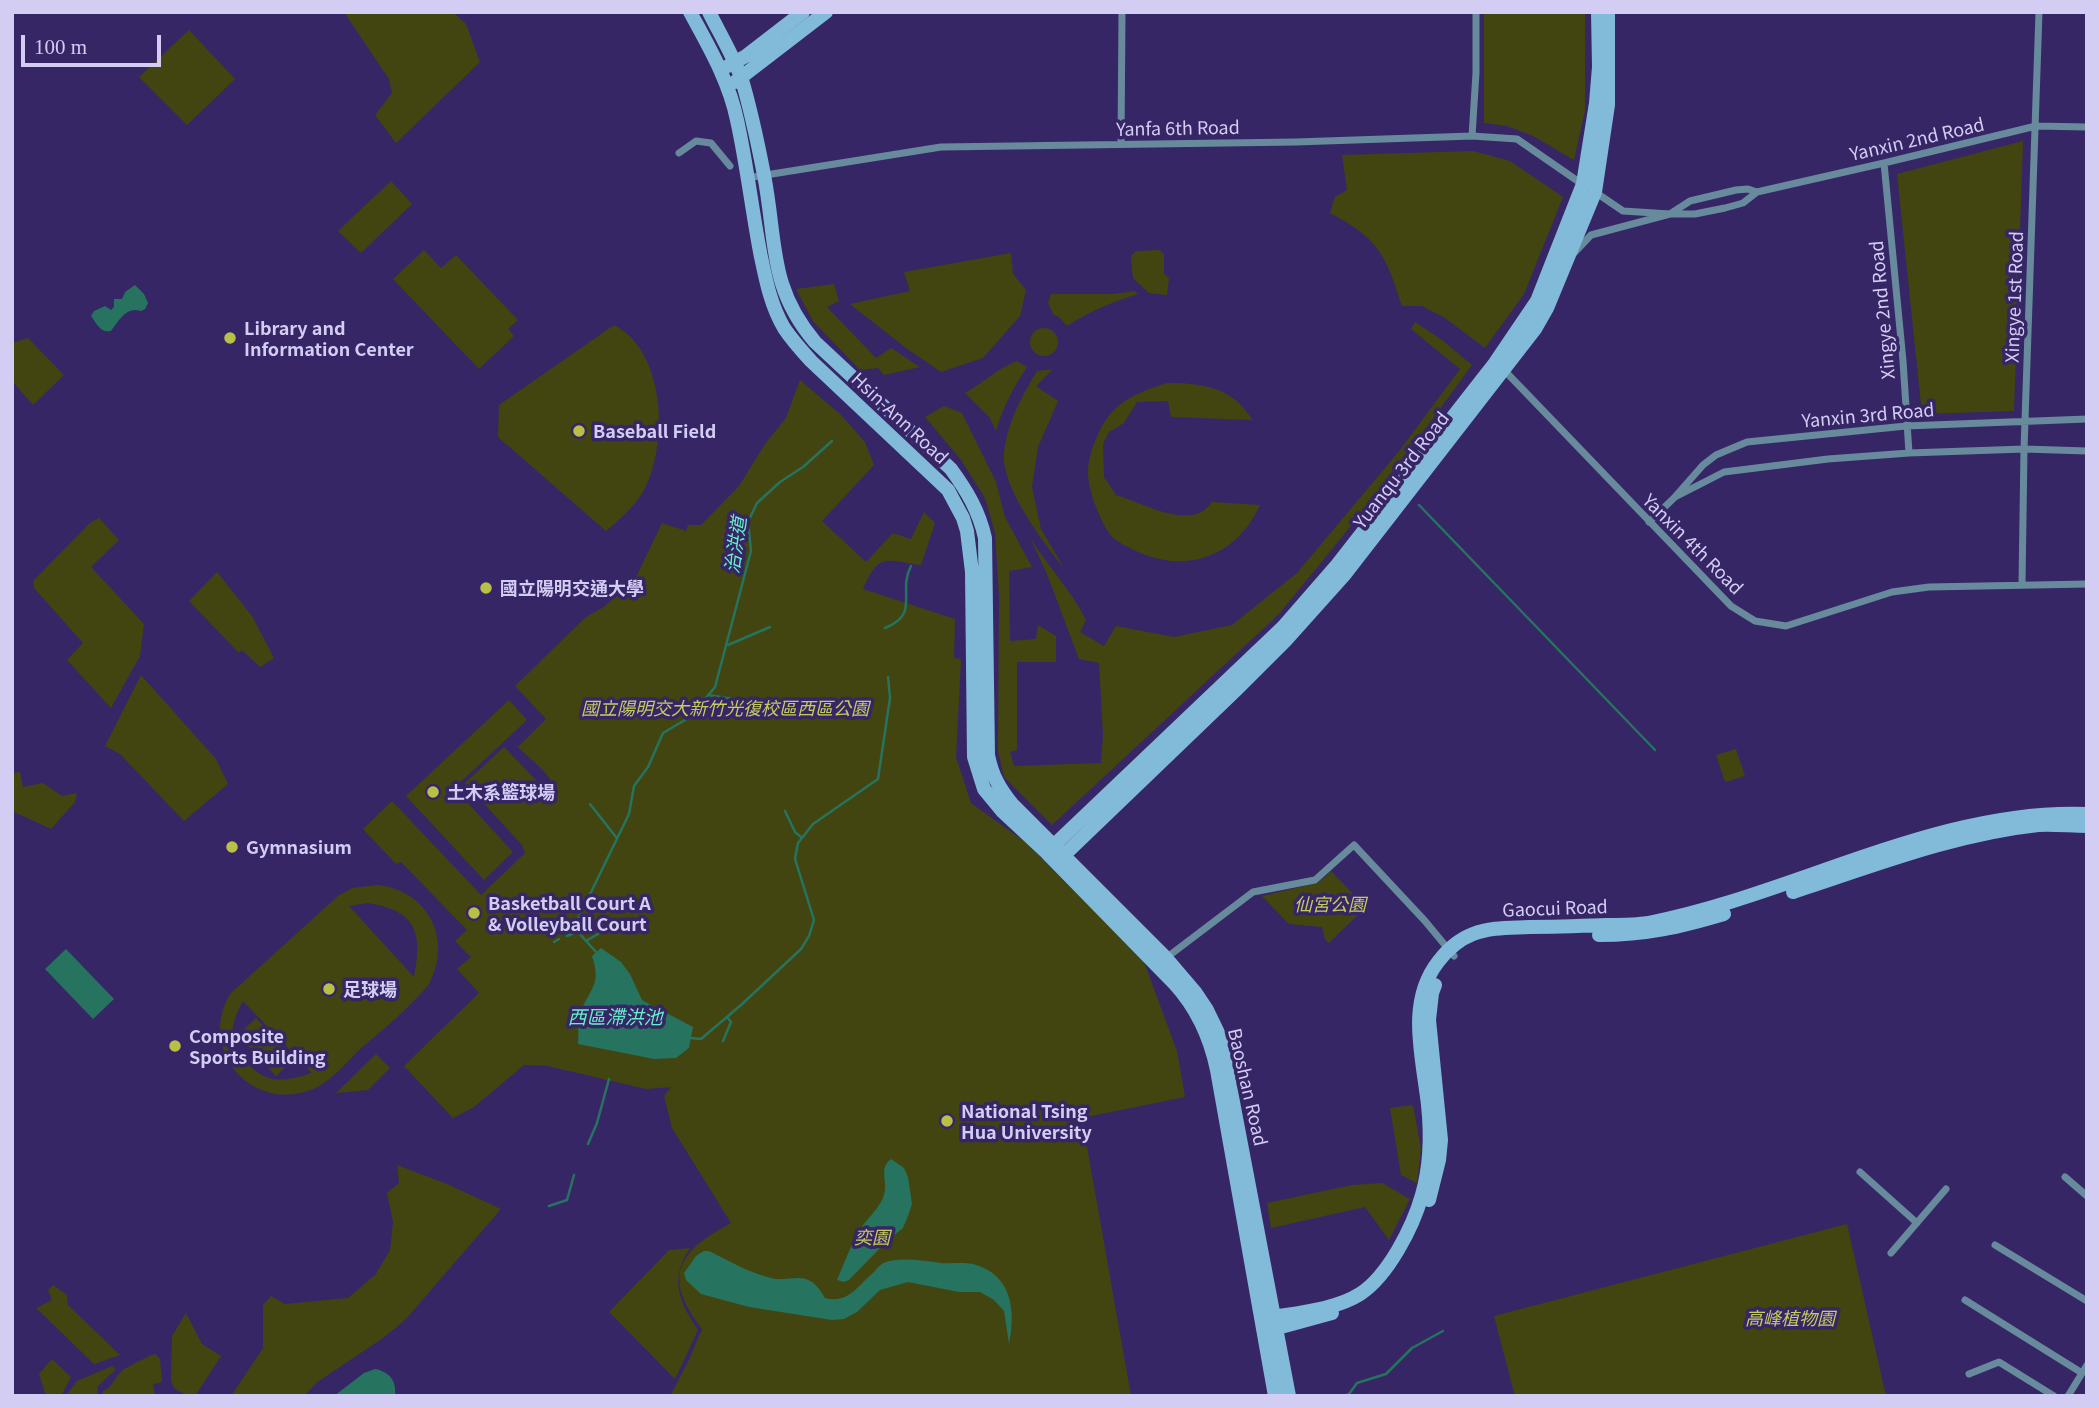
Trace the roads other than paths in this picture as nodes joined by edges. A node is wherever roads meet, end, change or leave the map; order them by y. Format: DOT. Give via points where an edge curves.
graph roads {
  1 [pos="690,12"];
  2 [pos="709,12"];
  3 [pos="803,12"];
  4 [pos="826,12"];
  5 [pos="1122,12"];
  6 [pos="1476,12"];
  7 [pos="1598,12"];
  8 [pos="1608,12"];
  9 [pos="2039,12"];
  10 [pos="735,63"];
  11 [pos="721,70"];
  12 [pos="741,79"];
  13 [pos="728,87"];
  14 [pos="2036,127"];
  15 [pos="2087,127"];
  16 [pos="1472,136"];
  17 [pos="1121,144"];
  18 [pos="679,153"];
  19 [pos="1884,163"];
  20 [pos="730,166"];
  21 [pos="764,175"];
  22 [pos="747,178"];
  23 [pos="1589,188"];
  24 [pos="1757,192"];
  25 [pos="1670,214"];
  26 [pos="1567,260"];
  27 [pos="1499,366"];
  28 [pos="2087,419"];
  29 [pos="2025,421"];
  30 [pos="1906,426"];
  31 [pos="2024,449"];
  32 [pos="2087,451"];
  33 [pos="1909,453"];
  34 [pos="1674,498"];
  35 [pos="1648,522"];
  36 [pos="2022,584"];
  37 [pos="2087,584"];
  38 [pos="2087,814"];
  39 [pos="2087,826"];
  40 [pos="1055,853"];
  41 [pos="1452,952"];
  42 [pos="1162,962"];
  43 [pos="1860,1172"];
  44 [pos="2065,1177"];
  45 [pos="1946,1189"];
  46 [pos="2087,1196"];
  47 [pos="1917,1223"];
  48 [pos="1995,1245"];
  49 [pos="1891,1253"];
  50 [pos="1965,1300"];
  51 [pos="2087,1301"];
  52 [pos="1269,1324"];
  53 [pos="2087,1365"];
  54 [pos="2082,1373"];
  55 [pos="1969,1374"];
  56 [pos="1275,1396"];
  57 [pos="1289,1396"];
  58 [pos="2054,1396"];
  59 [pos="2068,1396"];
  1 -- 11 [label="street, Hsin-Ann Road"];
  2 -- 10 [label="street, Hsin-Ann Road"];
  3 -- 10 [label="street"];
  4 -- 12 [label="street"];
  5 -- 17 [label="street"];
  6 -- 16 [label="street"];
  7 -- 23 [label="street, Yuanqu 3rd Road"];
  8 -- 23 [label="street, Yuanqu 3rd Road" via="1608,105"];
  9 -- 14 [label="street, Xingye 1st Road"];
  10 -- 11 [label="street"];
  10 -- 12 [label="street, Hsin-Ann Road"];
  11 -- 13 [label="street, Hsin-Ann Road"];
  12 -- 13 [label="street"];
  12 -- 21 [label="street, Hsin-Ann Road"];
  13 -- 22 [label="street, Hsin-Ann Road"];
  14 -- 15 [label="street, Yanxin 2nd Road"];
  14 -- 19 [label="street, Yanxin 2nd Road"];
  14 -- 29 [label="street, Xingye 1st Road"];
  16 -- 17 [label="street, Yanfa 6th Road"];
  16 -- 23 [label="street, Yanfa 6th Road" via="1517,139"];
  17 -- 21 [label="street, Yanfa 6th Road" via="941,147"];
  18 -- 20 [label="street" via="696,141 711,143"];
  19 -- 24 [label="street, Yanxin 2nd Road"];
  19 -- 30 [label="street, Xingye 2nd Road"];
  21 -- 22 [label="street, Yanfa 6th Road"];
  21 -- 40 [label="street, Hsin-Ann Road" via="778,274 801,326 951,469 981,518 988,755 1000,789"];
  22 -- 40 [label="street, Hsin-Ann Road" via="767,284 783,326 811,361 947,490 963,518 972,572 978,773 991,799"];
  23 -- 25 [label="street, Yanxin 2nd Road" via="1623,211"];
  23 -- 26 [label="street, Yuanqu 3rd Road"];
  23 -- 27 [label="street, Yuanqu 3rd Road" via="1543,288"];
  24 -- 25 [label="street, Yanxin 2nd Road" via="1743,203 1725,208"];
  24 -- 25 [label="street, Yanxin 2nd Road" via="1736,190 1690,201"];
  25 -- 26 [label="street, Yanxin 2nd Road" via="1591,235"];
  26 -- 27 [label="street, Yuanqu 3rd Road" via="1535,329"];
  27 -- 35 [label="street, Yanxin 4th Road"];
  27 -- 40 [label="street, Yuanqu 3rd Road" via="1345,574 1294,631 1237,689"];
  28 -- 29 [label="street, Yanxin 3rd Road"];
  29 -- 30 [label="street, Yanxin 3rd Road"];
  29 -- 31 [label="street, Xingye 1st Road"];
  30 -- 33 [label="street, Xingye 2nd Road"];
  30 -- 34 [label="street, Yanxin 3rd Road" via="1747,442 1716,455"];
  31 -- 32 [label="street, Yanxin 3rd Road"];
  31 -- 33 [label="street, Yanxin 3rd Road"];
  31 -- 36 [label="street, Xingye 1st Road"];
  33 -- 34 [label="street, Yanxin 3rd Road" via="1724,472"];
  34 -- 35 [label="street, Yanxin 3rd Road"];
  35 -- 36 [label="street, Yanxin 4th Road" via="1731,606 1755,621 1786,625 1892,592"];
  36 -- 37 [label="street, Yanxin 4th Road"];
  38 -- 41 [label="street, Gaocui Road" via="2041,814 1943,833 1737,900 1646,924 1501,928 1474,934"];
  39 -- 41 [label="street, Gaocui Road" via="2041,825 1966,838 1682,927 1624,935 1498,937"];
  40 -- 42 [label="street, Baoshan Road"];
  41 -- 42 [label="street" via="1354,845 1315,880 1253,892"];
  41 -- 52 [label="street, Gaocui Road" via="1432,993 1429,1020 1441,1140 1436,1173 1406,1248 1383,1286 1340,1311"];
  42 -- 52 [label="street, Baoshan Road" via="1201,1001 1221,1039"];
  43 -- 47 [label="street"];
  44 -- 46 [label="street"];
  45 -- 47 [label="street"];
  47 -- 49 [label="street"];
  48 -- 51 [label="street"];
  50 -- 54 [label="street"];
  52 -- 56 [label="street, Baoshan Road"];
  52 -- 57 [label="street, Baoshan Road"];
  53 -- 54 [label="street"];
  54 -- 59 [label="street"];
  55 -- 58 [label="street" via="1999,1362"];
}
